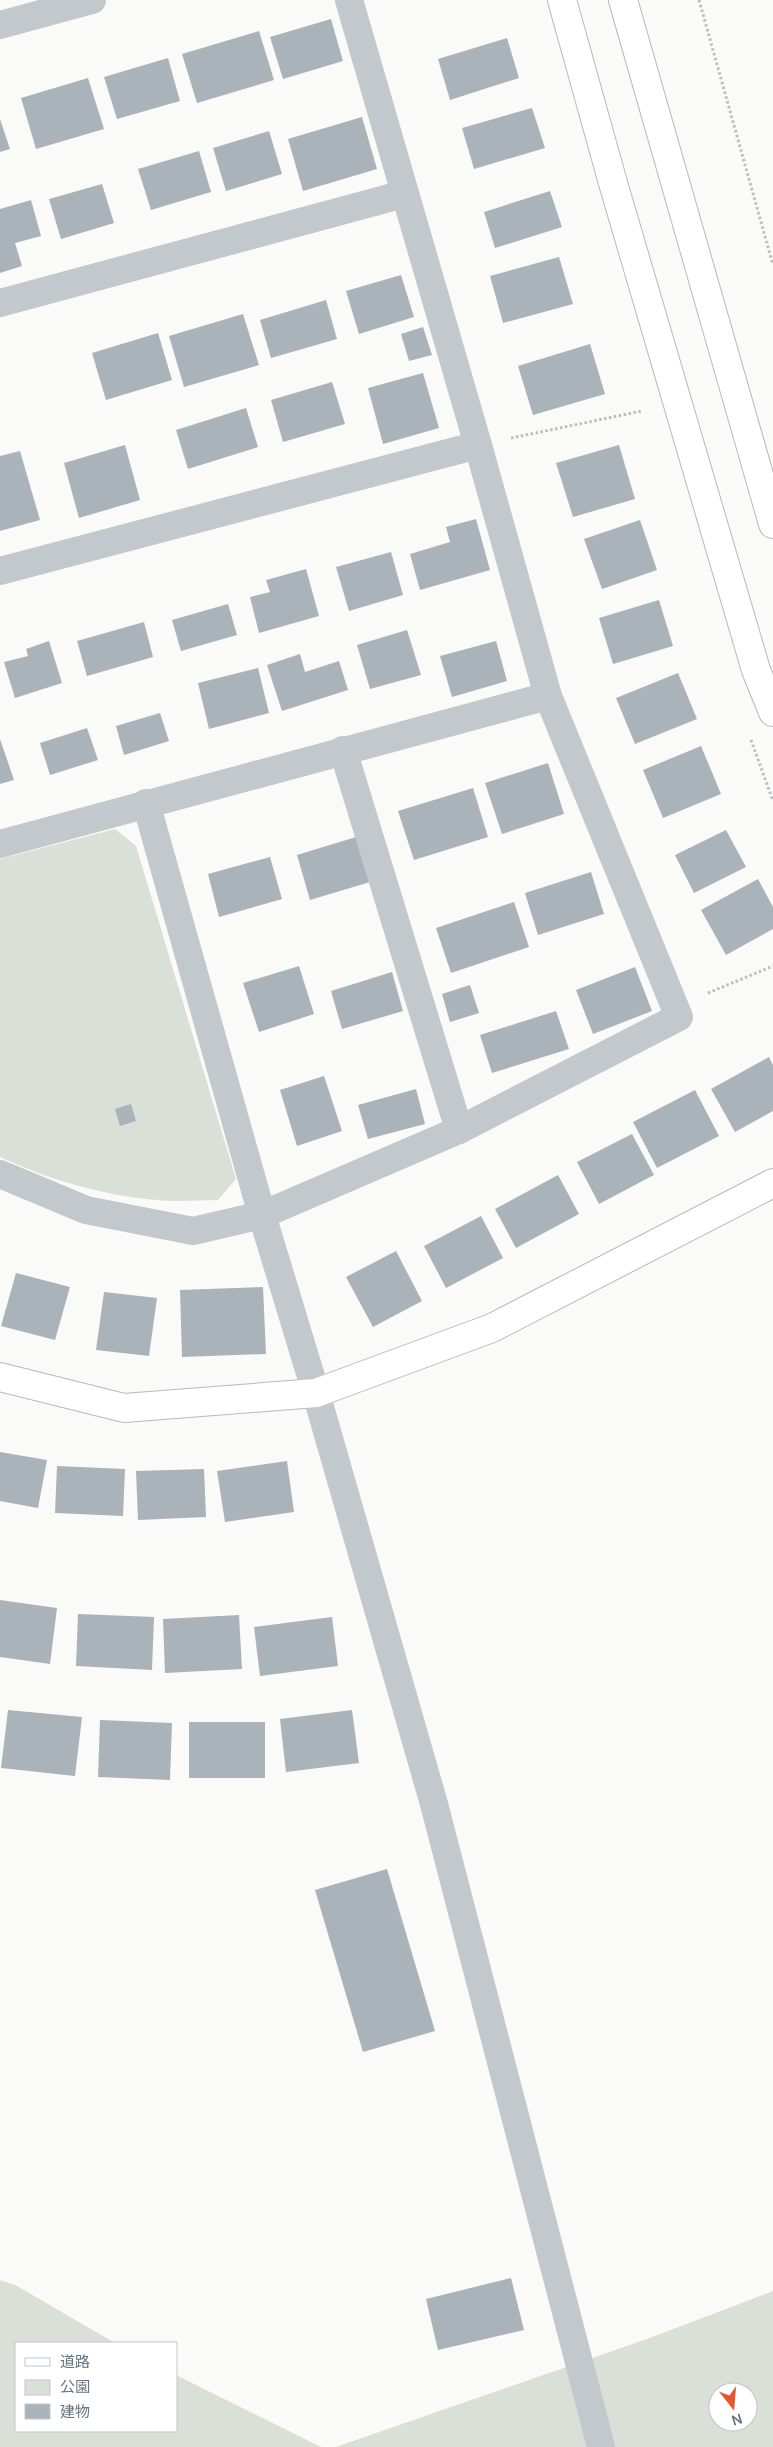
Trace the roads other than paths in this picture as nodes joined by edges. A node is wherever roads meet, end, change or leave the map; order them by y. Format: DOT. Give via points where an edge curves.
graph roads {
  1 [pos="92,0"];
  2 [pos="348,0"];
  3 [pos="562,0"];
  4 [pos="623,0"];
  5 [pos="0,25"];
  6 [pos="404,194"];
  7 [pos="0,303"];
  8 [pos="478,445"];
  9 [pos="773,524"];
  10 [pos="0,571"];
  11 [pos="548,696"];
  12 [pos="773,712"];
  13 [pos="343,750"];
  14 [pos="146,803"];
  15 [pos="0,844"];
  16 [pos="459,1130"];
  17 [pos="0,1174"];
  18 [pos="773,1183"];
  19 [pos="262,1215"];
  20 [pos="0,1377"];
  21 [pos="316,1393"];
  22 [pos="601,2447"];
  1 -- 5 [label="street"];
  2 -- 6 [label="street"];
  3 -- 12 [label="street" via="754,660"];
  4 -- 9 [label="street"];
  6 -- 7 [label="street"];
  6 -- 8 [label="street"];
  8 -- 10 [label="street"];
  8 -- 11 [label="street"];
  11 -- 13 [label="street"];
  11 -- 16 [label="street" via="679,1017"];
  13 -- 14 [label="street"];
  13 -- 16 [label="street"];
  14 -- 15 [label="street"];
  14 -- 19 [label="street"];
  16 -- 19 [label="street"];
  17 -- 19 [label="street" via="86,1210 193,1231"];
  18 -- 21 [label="street" via="492,1328"];
  19 -- 21 [label="street"];
  20 -- 21 [label="street" via="124,1408"];
  21 -- 22 [label="street" via="434,1804"];
}
